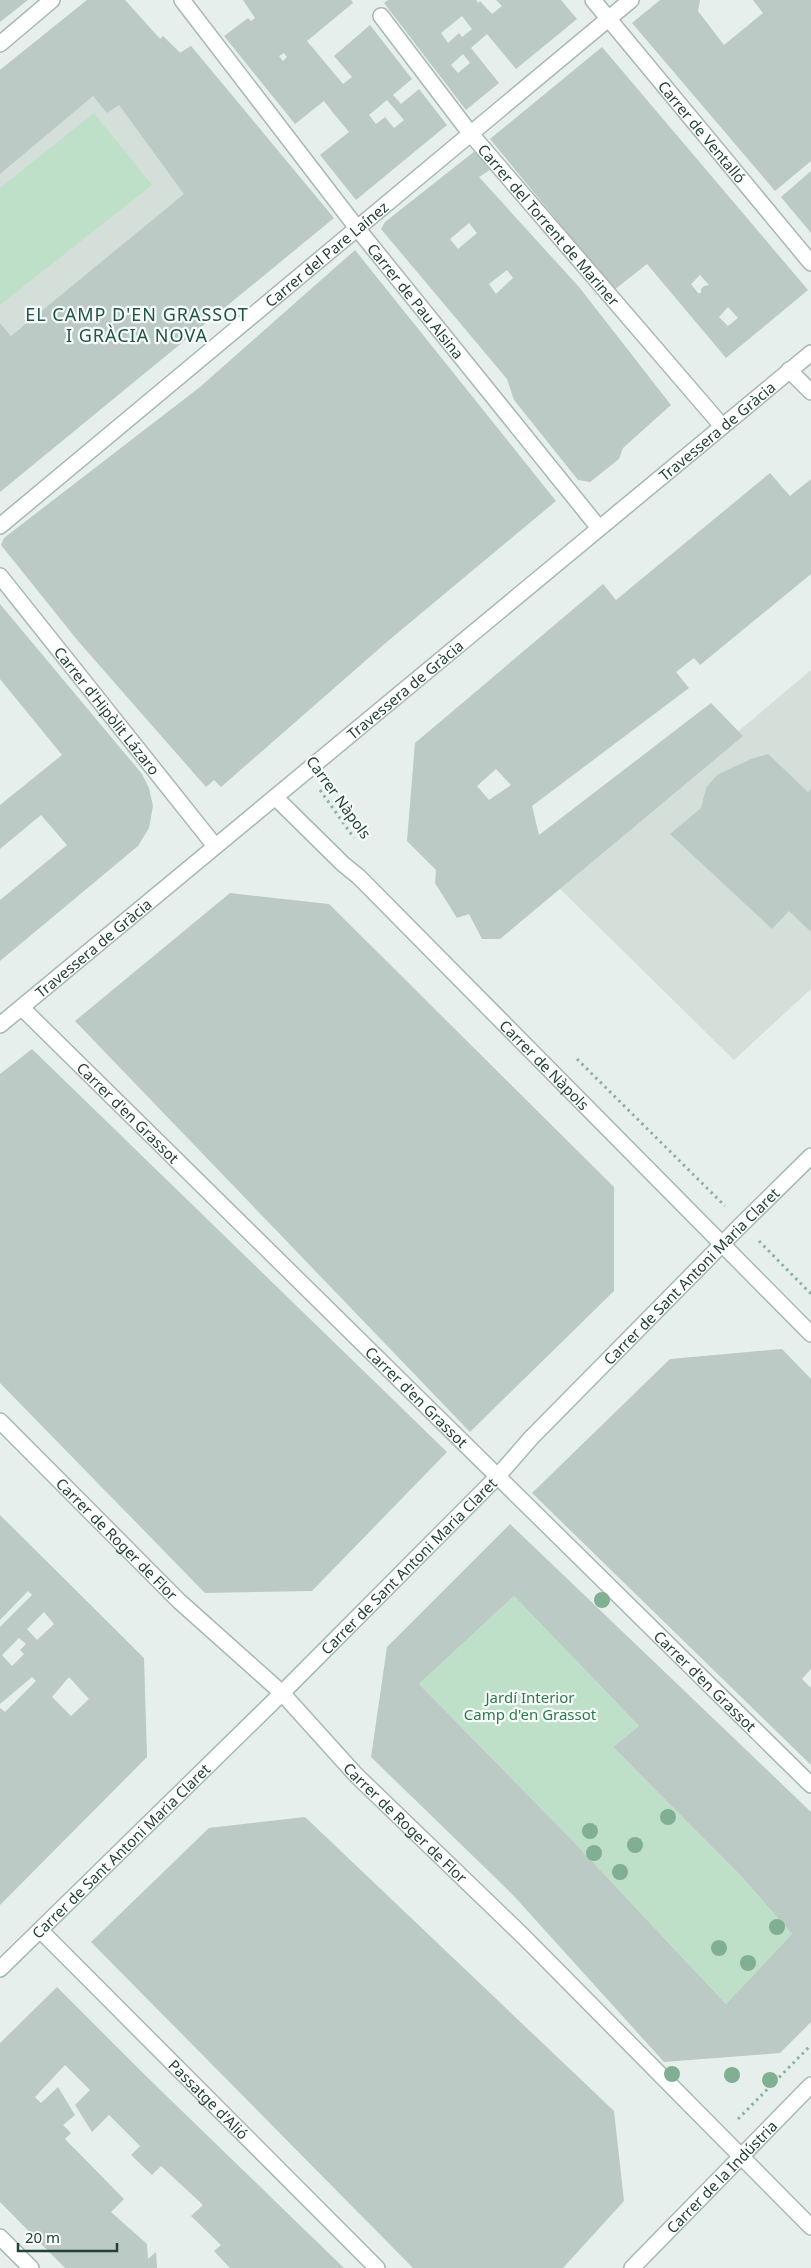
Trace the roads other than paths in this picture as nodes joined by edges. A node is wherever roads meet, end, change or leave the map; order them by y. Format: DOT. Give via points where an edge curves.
graph roads {
  1 [pos="52,0"];
  2 [pos="182,0"];
  3 [pos="593,0"];
  4 [pos="630,0"];
  5 [pos="381,16"];
  6 [pos="609,18"];
  7 [pos="0,44"];
  8 [pos="470,133"];
  9 [pos="357,228"];
  10 [pos="811,263"];
  11 [pos="811,353"];
  12 [pos="789,370"];
  13 [pos="811,392"];
  14 [pos="722,426"];
  15 [pos="0,526"];
  16 [pos="599,528"];
  17 [pos="0,576"];
  18 [pos="275,797"];
  19 [pos="215,846"];
  20 [pos="22,1008"];
  21 [pos="0,1025"];
  22 [pos="811,1156"];
  23 [pos="722,1245"];
  24 [pos="811,1334"];
  25 [pos="0,1421"];
  26 [pos="497,1477"];
  27 [pos="282,1693"];
  28 [pos="811,1785"];
  29 [pos="40,1930"];
  30 [pos="0,1969"];
  31 [pos="811,2085"];
  32 [pos="740,2156"];
  33 [pos="811,2227"];
  34 [pos="0,2237"];
  35 [pos="31,2268"];
  36 [pos="377,2268"];
  37 [pos="632,2268"];
  1 -- 7 [label="street"];
  2 -- 9 [label="street, Carrer de Pau Alsina"];
  3 -- 6 [label="street, Carrer de Ventalló"];
  4 -- 6 [label="street, Carrer del Pare Laínez"];
  5 -- 8 [label="street, Carrer del Torrent de Mariner"];
  6 -- 8 [label="street, Carrer del Pare Laínez"];
  6 -- 10 [label="street, Carrer de Ventalló"];
  8 -- 9 [label="street, Carrer del Pare Laínez"];
  8 -- 14 [label="street, Carrer del Torrent de Mariner"];
  9 -- 15 [label="street, Carrer del Pare Laínez"];
  9 -- 16 [label="street, Carrer de Pau Alsina"];
  11 -- 12 [label="street, Travessera de Gràcia"];
  12 -- 13 [label="street"];
  12 -- 14 [label="street, Travessera de Gràcia"];
  14 -- 16 [label="street, Travessera de Gràcia"];
  16 -- 18 [label="street, Travessera de Gràcia"];
  17 -- 19 [label="street, Carrer d'Hipòlit Lázaro"];
  18 -- 19 [label="street, Travessera de Gràcia"];
  18 -- 23 [label="street, Carrer de Nàpols" via="359,877"];
  19 -- 20 [label="street, Travessera de Gràcia"];
  20 -- 21 [label="street, Travessera de Gràcia"];
  20 -- 26 [label="street, Carrer d'en Grassot"];
  22 -- 23 [label="street, Carrer de Sant Antoni Maria Claret"];
  23 -- 24 [label="street, Carrer de Nàpols"];
  23 -- 26 [label="street, Carrer de Sant Antoni Maria Claret" via="531,1438"];
  25 -- 27 [label="street, Carrer de Roger de Flor" via="179,1601"];
  26 -- 27 [label="street, Carrer de Sant Antoni Maria Claret"];
  26 -- 28 [label="street, Carrer d'en Grassot"];
  27 -- 29 [label="street, Carrer de Sant Antoni Maria Claret"];
  27 -- 32 [label="street, Carrer de Roger de Flor" via="356,1774 523,1936"];
  29 -- 30 [label="street, Carrer de Sant Antoni Maria Claret"];
  29 -- 36 [label="street, Passatge d'Alió"];
  31 -- 32 [label="street, Carrer de la Indústria"];
  32 -- 33 [label="street, Carrer de Roger de Flor"];
  32 -- 37 [label="street, Carrer de la Indústria"];
  34 -- 35 [label="street"];
}
